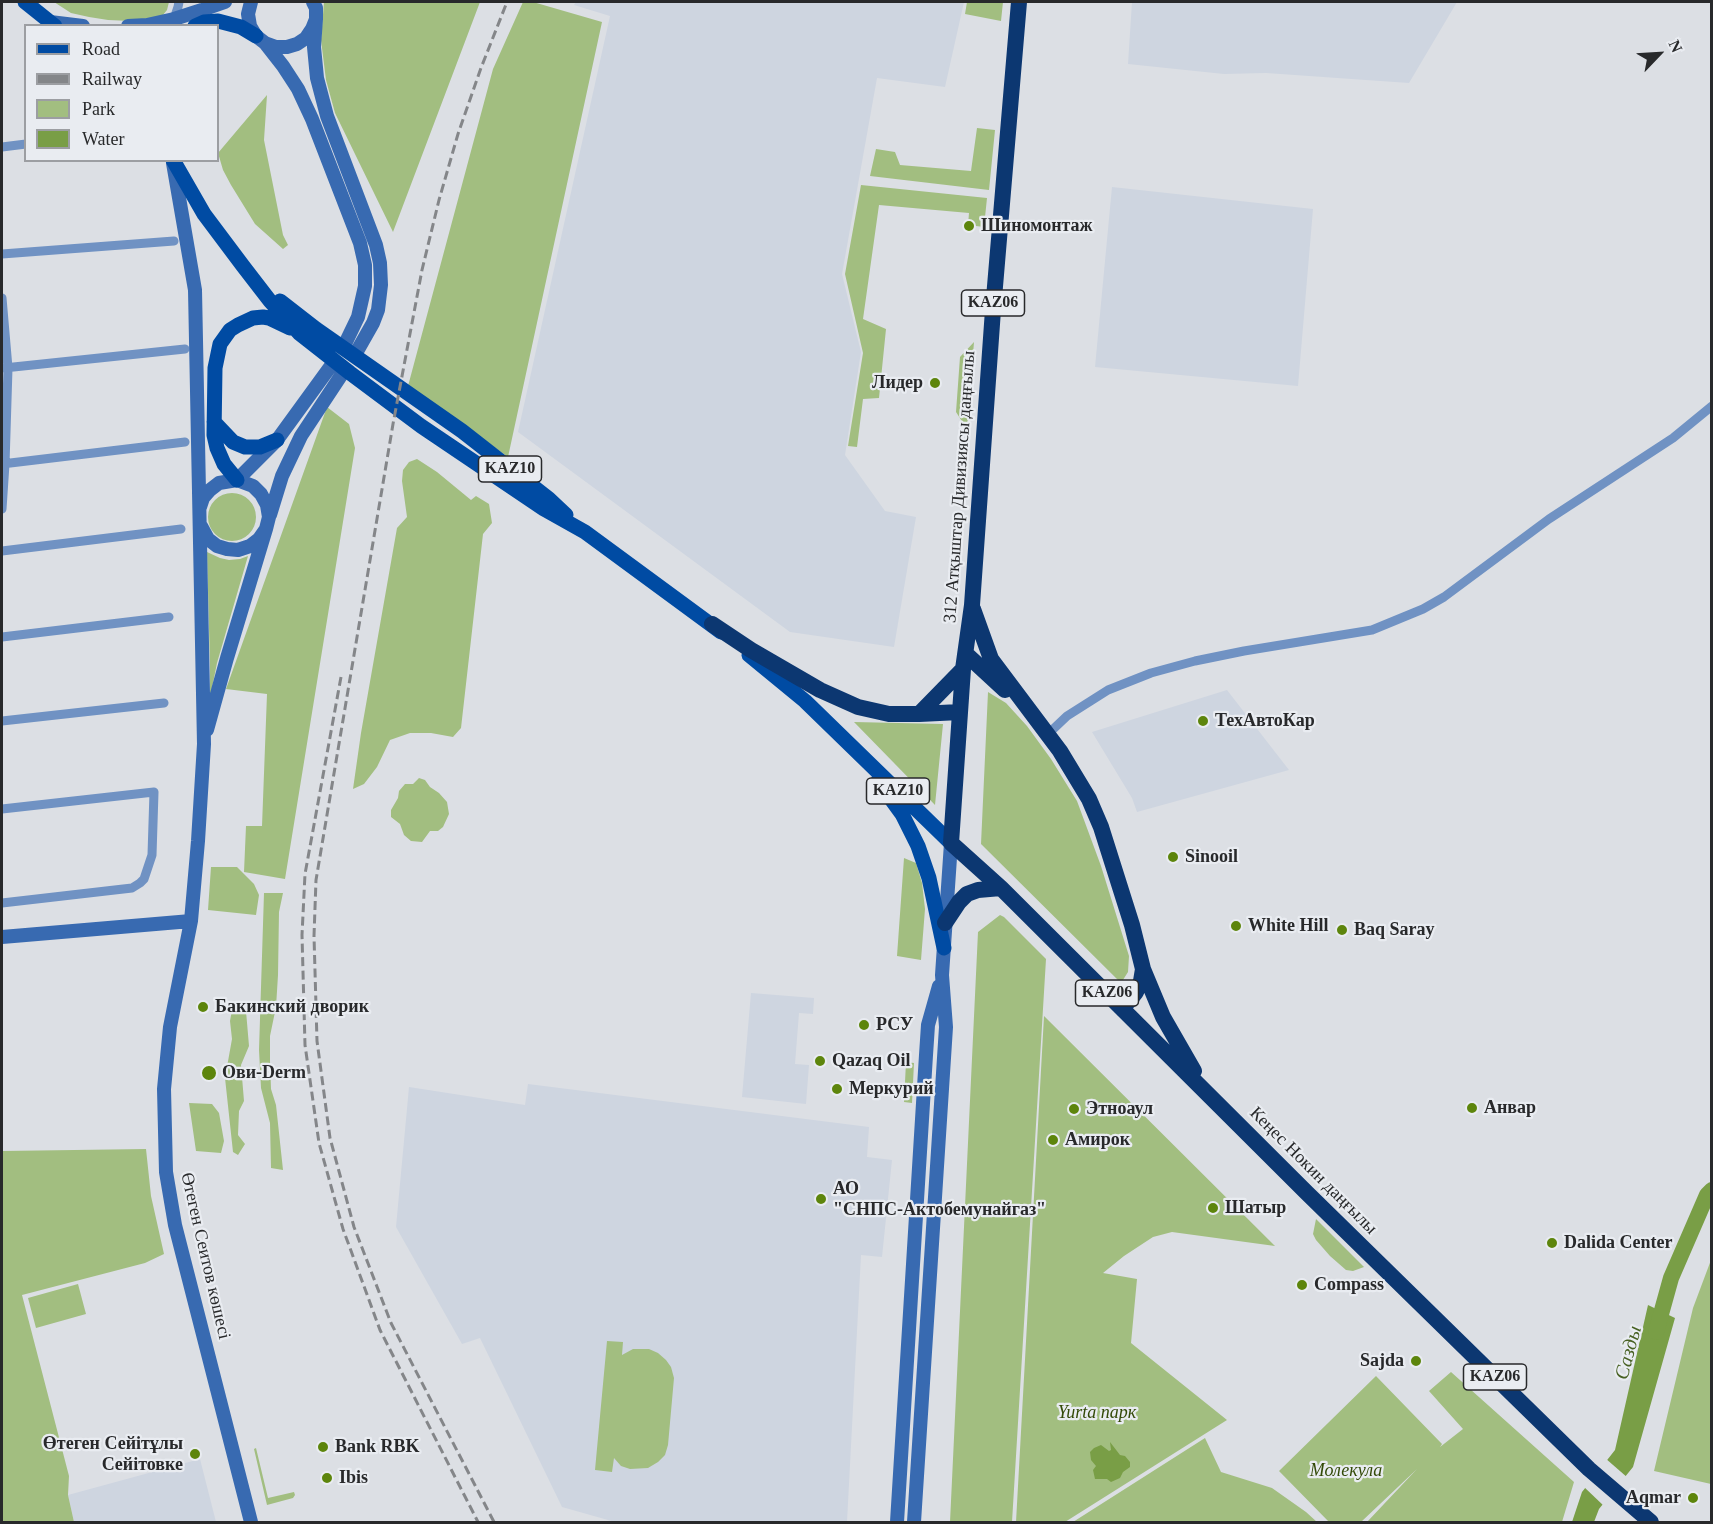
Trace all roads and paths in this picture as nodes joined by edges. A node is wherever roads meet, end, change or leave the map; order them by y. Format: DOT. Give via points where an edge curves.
graph roads {
  1 [pos="25,2"];
  2 [pos="178,2"];
  3 [pos="225,2"];
  4 [pos="250,2"];
  5 [pos="1019,2"];
  6 [pos="315,8"];
  7 [pos="174,19"];
  8 [pos="52,24"];
  9 [pos="152,24"];
  10 [pos="200,24"];
  11 [pos="260,39"];
  12 [pos="24,144"];
  13 [pos="2,147"];
  14 [pos="173,162"];
  15 [pos="174,162"];
  16 [pos="174,241"];
  17 [pos="2,254"];
  18 [pos="243,266"];
  19 [pos="2,298"];
  20 [pos="299,333"];
  21 [pos="185,349"];
  22 [pos="353,353"];
  23 [pos="5,368"];
  24 [pos="342,369"];
  25 [pos="1712,406"];
  26 [pos="214,422"];
  27 [pos="277,440"];
  28 [pos="186,442"];
  29 [pos="3,464"];
  30 [pos="237,480"];
  31 [pos="2,509"];
  32 [pos="199,514"];
  33 [pos="267,523"];
  34 [pos="181,529"];
  35 [pos="585,532"];
  36 [pos="2,551"];
  37 [pos="972,605"];
  38 [pos="169,617"];
  39 [pos="712,624"];
  40 [pos="2,637"];
  41 [pos="965,662"];
  42 [pos="164,703"];
  43 [pos="1026,706"];
  44 [pos="960,711"];
  45 [pos="919,714"];
  46 [pos="2,721"];
  47 [pos="1048,734"];
  48 [pos="845,738"];
  49 [pos="204,744"];
  50 [pos="2,810"];
  51 [pos="951,843"];
  52 [pos="1001,888"];
  53 [pos="2,903"];
  54 [pos="191,921"];
  55 [pos="945,923"];
  56 [pos="2,937"];
  57 [pos="944,948"];
  58 [pos="1143,969"];
  59 [pos="942,975"];
  60 [pos="1121,1007"];
  61 [pos="1212,1098"];
  62 [pos="922,1113"];
  63 [pos="940,1114"];
  64 [pos="915,1220"];
  65 [pos="933,1221"];
  66 [pos="251,1522"];
  67 [pos="897,1522"];
  68 [pos="914,1522"];
  69 [pos="1651,1522"];
  1 -- 8 [label="main road"];
  2 -- 7 [label="street"];
  3 -- 7 [label="main road"];
  4 -- 11 [label="main road" via="250,26"];
  5 -- 37 [label="highway, 312 Атқыштар Дивизиясы даңғылы / KАZ06"];
  6 -- 11 [label="main road" via="312,29 297,44 276,47"];
  6 -- 22 [label="main road" via="317,78 380,263 378,310"];
  7 -- 9 [label="main road"];
  10 -- 11 [label="main road" via="218,21 242,27"];
  11 -- 22 [label="main road" via="298,89 360,243 365,286"];
  12 -- 13 [label="street"];
  14 -- 32 [label="main road" via="195,290"];
  15 -- 18 [label="main road, KAZ10" via="204,213"];
  16 -- 17 [label="street"];
  18 -- 20 [label="main road, KAZ10"];
  18 -- 22 [label="main road, KAZ10" via="284,304"];
  19 -- 23 [label="street"];
  20 -- 24 [label="main road, KAZ10"];
  20 -- 26 [label="main road" via="263,317 230,330 220,344 216,362"];
  21 -- 23 [label="street"];
  22 -- 35 [label="main road, KAZ10" via="462,431"];
  23 -- 29 [label="street"];
  24 -- 27 [label="main road"];
  24 -- 33 [label="main road" via="301,436 282,476"];
  24 -- 35 [label="main road, KAZ10" via="544,509"];
  25 -- 47 [label="street" via="1673,438 1549,519 1423,609 1372,630 1244,651 1151,673 1108,690 1067,716"];
  26 -- 27 [label="main road" via="233,442 245,447 260,447"];
  26 -- 30 [label="main road" via="217,448"];
  27 -- 30 [label="main road"];
  28 -- 29 [label="street"];
  29 -- 31 [label="street"];
  30 -- 32 [label="main road" via="219,483 210,490 203,498"];
  30 -- 33 [label="main road" via="261,494 267,505"];
  32 -- 33 [label="main road" via="208,539 227,549 250,546 259,539"];
  32 -- 49 [label="main road"];
  33 -- 49 [label="main road"];
  34 -- 36 [label="street"];
  35 -- 39 [label="main road, KAZ10"];
  37 -- 41 [label="highway, 312 Атқыштар Дивизиясы даңғылы / KАZ06"];
  37 -- 43 [label="highway" via="991,658"];
  38 -- 40 [label="street"];
  39 -- 45 [label="highway" via="820,690 858,707 889,714"];
  39 -- 48 [label="main road, KAZ10"];
  41 -- 43 [label="highway"];
  41 -- 44 [label="highway, 312 Атқыштар Дивизиясы даңғылы / KАZ06"];
  41 -- 45 [label="highway"];
  42 -- 46 [label="street"];
  43 -- 47 [label="highway"];
  44 -- 45 [label="highway"];
  44 -- 51 [label="highway, 312 Атқыштар Дивизиясы даңғылы / KАZ06"];
  47 -- 58 [label="highway" via="1084,790 1101,827"];
  48 -- 51 [label="main road, KAZ10"];
  48 -- 57 [label="main road" via="902,814 918,846"];
  49 -- 54 [label="main road, Өтеген Сеитов көшесі"];
  50 -- 53 [label="street" via="154,792 152,855 140,883 132,888"];
  51 -- 52 [label="highway, Кеңес Нокин даңғылы / KАZ06"];
  51 -- 55 [label="main road, 312 Атқыштар Дивизиясы даңғылы"];
  52 -- 55 [label="highway" via="968,894"];
  52 -- 60 [label="highway, Кеңес Нокин даңғылы / KАZ06"];
  54 -- 56 [label="main road"];
  54 -- 66 [label="main road, Өтеген Сеитов көшесі" via="169,1037 164,1089 166,1172 175,1225"];
  55 -- 57 [label="main road, 312 Атқыштар Дивизиясы даңғылы"];
  57 -- 59 [label="main road, 312 Атқыштар Дивизиясы даңғылы"];
  58 -- 60 [label="highway" via="1136,992"];
  58 -- 61 [label="highway" via="1167,1026"];
  59 -- 62 [label="main road, 312 Атқыштар Дивизиясы даңғылы" via="928,1025"];
  59 -- 63 [label="main road, 312 Атқыштар Дивизиясы даңғылы" via="946,1027"];
  60 -- 61 [label="highway, Кеңес Нокин даңғылы / KАZ06"];
  61 -- 69 [label="highway, Кеңес Нокин даңғылы / KАZ06" via="1589,1469"];
  62 -- 63 [label="main road"];
  62 -- 64 [label="main road, 312 Атқыштар Дивизиясы даңғылы"];
  63 -- 65 [label="main road, 312 Атқыштар Дивизиясы даңғылы"];
  64 -- 65 [label="main road"];
  64 -- 67 [label="main road, 312 Атқыштар Дивизиясы даңғылы"];
  65 -- 68 [label="main road, 312 Атқыштар Дивизиясы даңғылы"];
}
